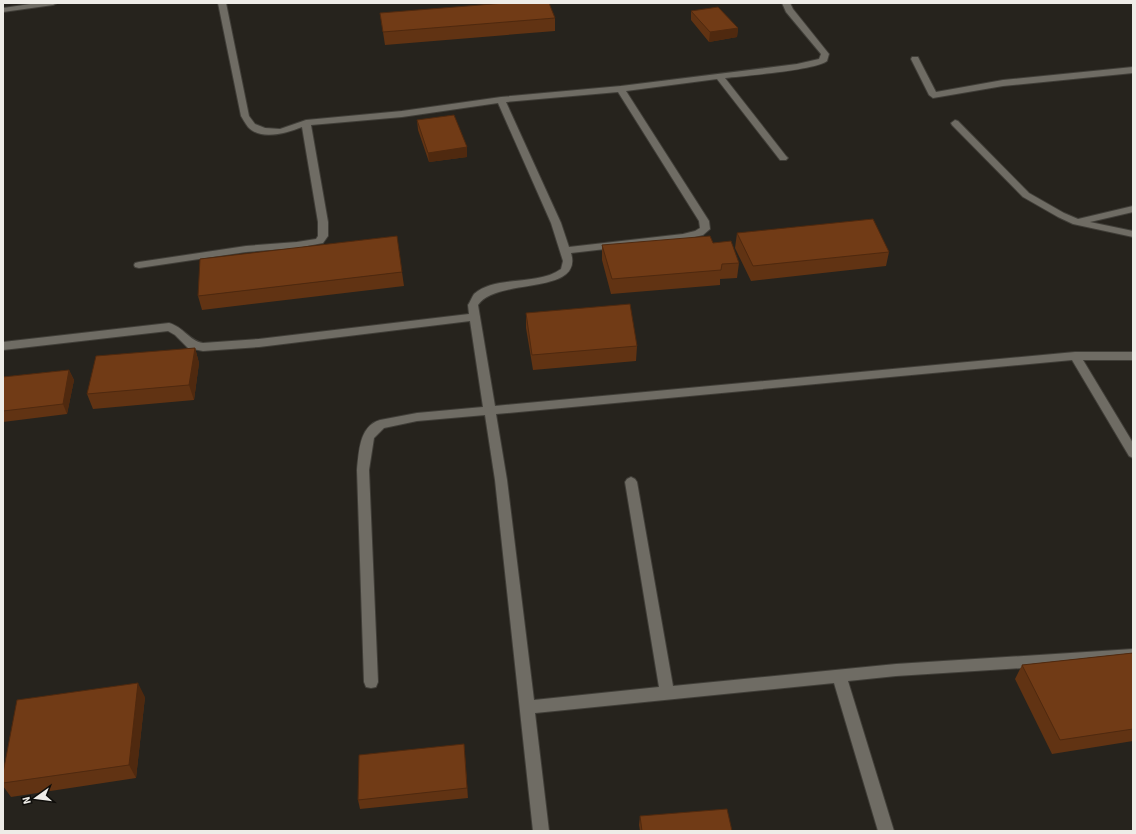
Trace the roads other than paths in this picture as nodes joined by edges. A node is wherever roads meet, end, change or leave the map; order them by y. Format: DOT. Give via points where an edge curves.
graph roads {
  1 [pos="53,3"];
  2 [pos="222,3"];
  3 [pos="786,3"];
  4 [pos="3,10"];
  5 [pos="915,59"];
  6 [pos="1133,70"];
  7 [pos="719,76"];
  8 [pos="622,89"];
  9 [pos="501,100"];
  10 [pos="306,122"];
  11 [pos="955,123"];
  12 [pos="783,158"];
  13 [pos="1133,209"];
  14 [pos="1077,222"];
  15 [pos="1133,234"];
  16 [pos="564,251"];
  17 [pos="139,266"];
  18 [pos="475,317"];
  19 [pos="3,346"];
  20 [pos="1075,356"];
  21 [pos="1133,356"];
  22 [pos="490,410"];
  23 [pos="1133,453"];
  24 [pos="632,482"];
  25 [pos="1133,655"];
  26 [pos="839,675"];
  27 [pos="371,682"];
  28 [pos="667,693"];
  29 [pos="527,707"];
  30 [pos="541,831"];
  31 [pos="886,831"];
  1 -- 4 [label="street"];
  2 -- 10 [label="street" via="245,116 252,126 263,131 281,132"];
  3 -- 7 [label="street" via="825,54 823,60 797,67"];
  5 -- 6 [label="street" via="932,94 1003,83"];
  7 -- 8 [label="street"];
  7 -- 12 [label="street"];
  8 -- 9 [label="street"];
  8 -- 16 [label="street" via="704,221 705,229 683,237"];
  9 -- 10 [label="street" via="402,114"];
  9 -- 16 [label="street" via="556,223"];
  10 -- 17 [label="street" via="323,222 323,236 319,241 297,246 246,249"];
  11 -- 14 [label="street" via="1026,195 1061,216"];
  13 -- 14 [label="street"];
  14 -- 15 [label="street"];
  16 -- 18 [label="street" via="568,261 566,270 558,276 484,292 475,298"];
  18 -- 19 [label="street" via="259,344 203,347 192,345 179,332 169,327"];
  18 -- 22 [label="street"];
  20 -- 21 [label="street"];
  20 -- 22 [label="street"];
  20 -- 23 [label="street"];
  22 -- 27 [label="street" via="417,417 380,424 368,436 363,470"];
  22 -- 29 [label="street" via="501,480"];
  24 -- 28 [label="street"];
  25 -- 26 [label="street"];
  26 -- 28 [label="street"];
  26 -- 31 [label="street"];
  28 -- 29 [label="street"];
  29 -- 30 [label="street"];
}
